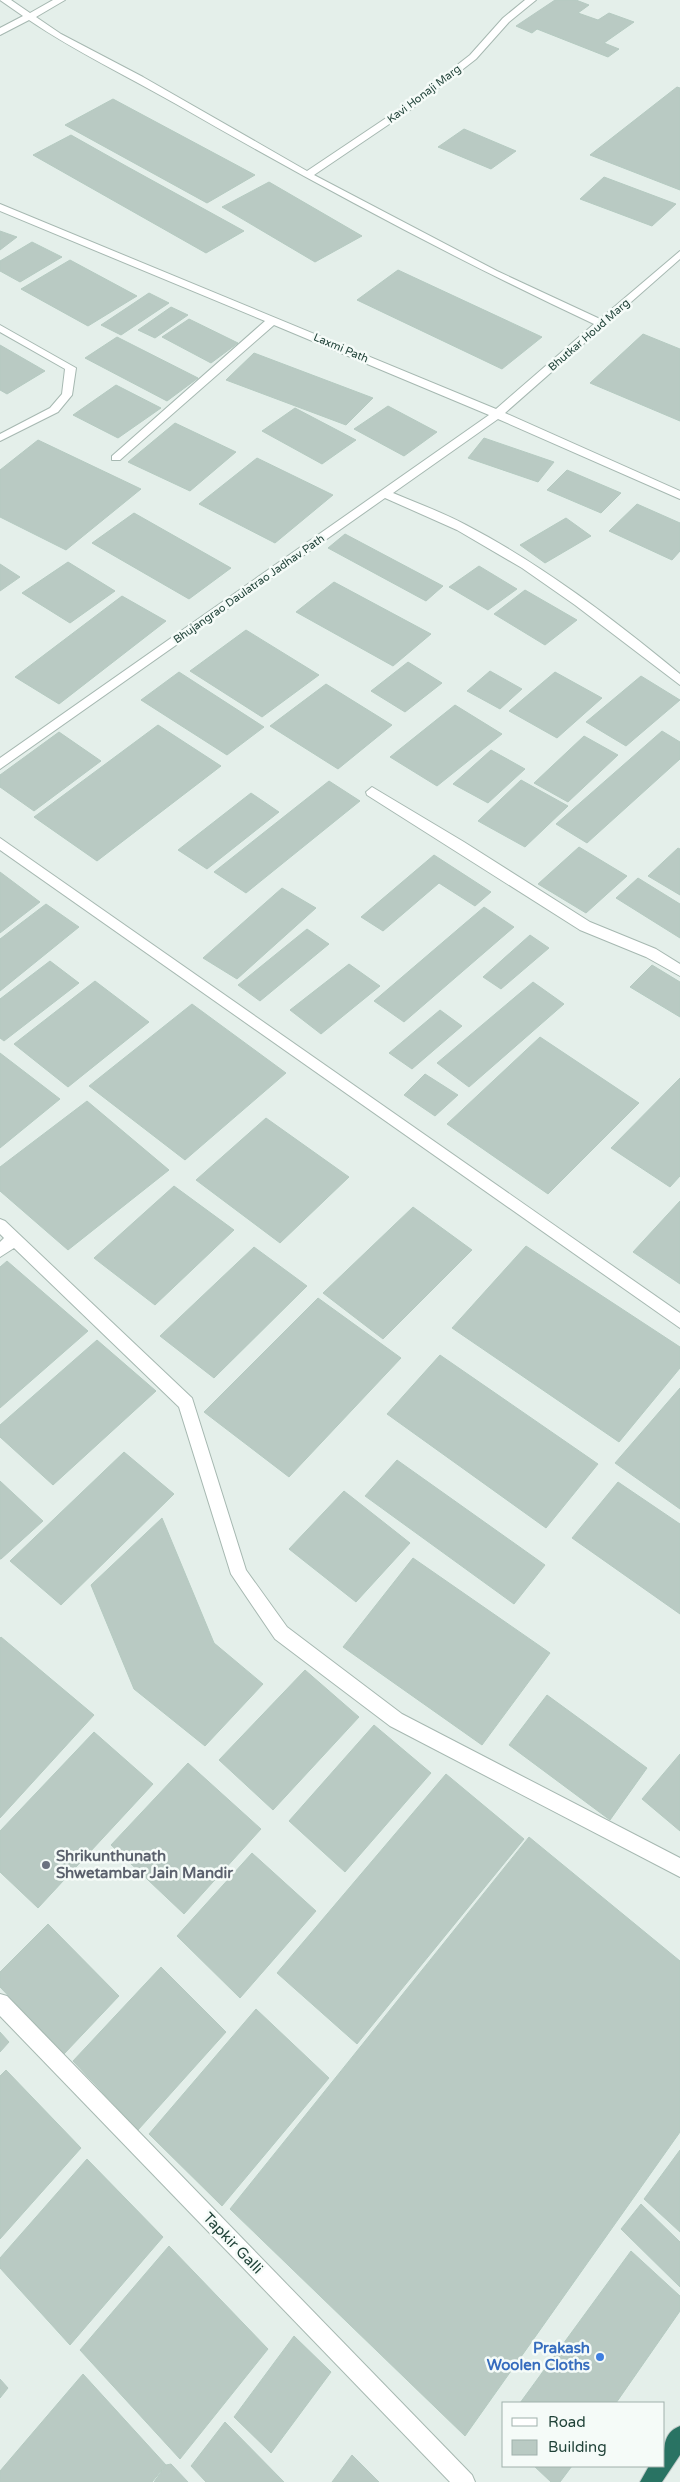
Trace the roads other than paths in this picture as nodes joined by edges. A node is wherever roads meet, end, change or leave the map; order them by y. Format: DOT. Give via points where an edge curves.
graph roads {
  1 [pos="5,0"];
  2 [pos="60,0"];
  3 [pos="531,0"];
  4 [pos="32,17"];
  5 [pos="0,32"];
  6 [pos="307,175"];
  7 [pos="0,207"];
  8 [pos="680,254"];
  9 [pos="273,320"];
  10 [pos="602,324"];
  11 [pos="0,328"];
  12 [pos="497,414"];
  13 [pos="0,438"];
  14 [pos="116,458"];
  15 [pos="384,494"];
  16 [pos="680,495"];
  17 [pos="680,681"];
  18 [pos="0,764"];
  19 [pos="372,792"];
  20 [pos="0,843"];
  21 [pos="680,971"];
  22 [pos="0,1225"];
  23 [pos="14,1239"];
  24 [pos="0,1251"];
  25 [pos="680,1320"];
  26 [pos="680,1868"];
  27 [pos="0,2003"];
  28 [pos="680,2436"];
  29 [pos="665,2459"];
  30 [pos="660,2467"];
  31 [pos="465,2482"];
  32 [pos="650,2482"];
  1 -- 4 [label="street"];
  2 -- 4 [label="street"];
  3 -- 6 [label="street, Kavi Honaji Marg" via="506,20 473,57 410,106"];
  4 -- 5 [label="street"];
  4 -- 6 [label="street" via="58,36"];
  6 -- 10 [label="street" via="492,273"];
  7 -- 9 [label="street, Laxmi Path"];
  8 -- 10 [label="street, Bhutkar Houd Marg"];
  9 -- 12 [label="street, Laxmi Path"];
  9 -- 14 [label="street"];
  10 -- 12 [label="street, Bhutkar Houd Marg"];
  11 -- 13 [label="street" via="72,368 67,394 54,410"];
  12 -- 15 [label="street, Bhujangrao Daulatrao Jadhav Path"];
  12 -- 16 [label="street, Laxmi Path"];
  15 -- 17 [label="street" via="471,532 535,572 590,610"];
  15 -- 18 [label="street, Bhujangrao Daulatrao Jadhav Path"];
  19 -- 21 [label="street" via="585,926 651,953"];
  20 -- 25 [label="street"];
  22 -- 23 [label="street"];
  23 -- 24 [label="street"];
  23 -- 26 [label="street" via="186,1403 239,1574 281,1634 396,1720"];
  27 -- 31 [label="street, Tapkir Galli"];
  28 -- 29 [label="highway"];
  30 -- 32 [label="highway"];
}
